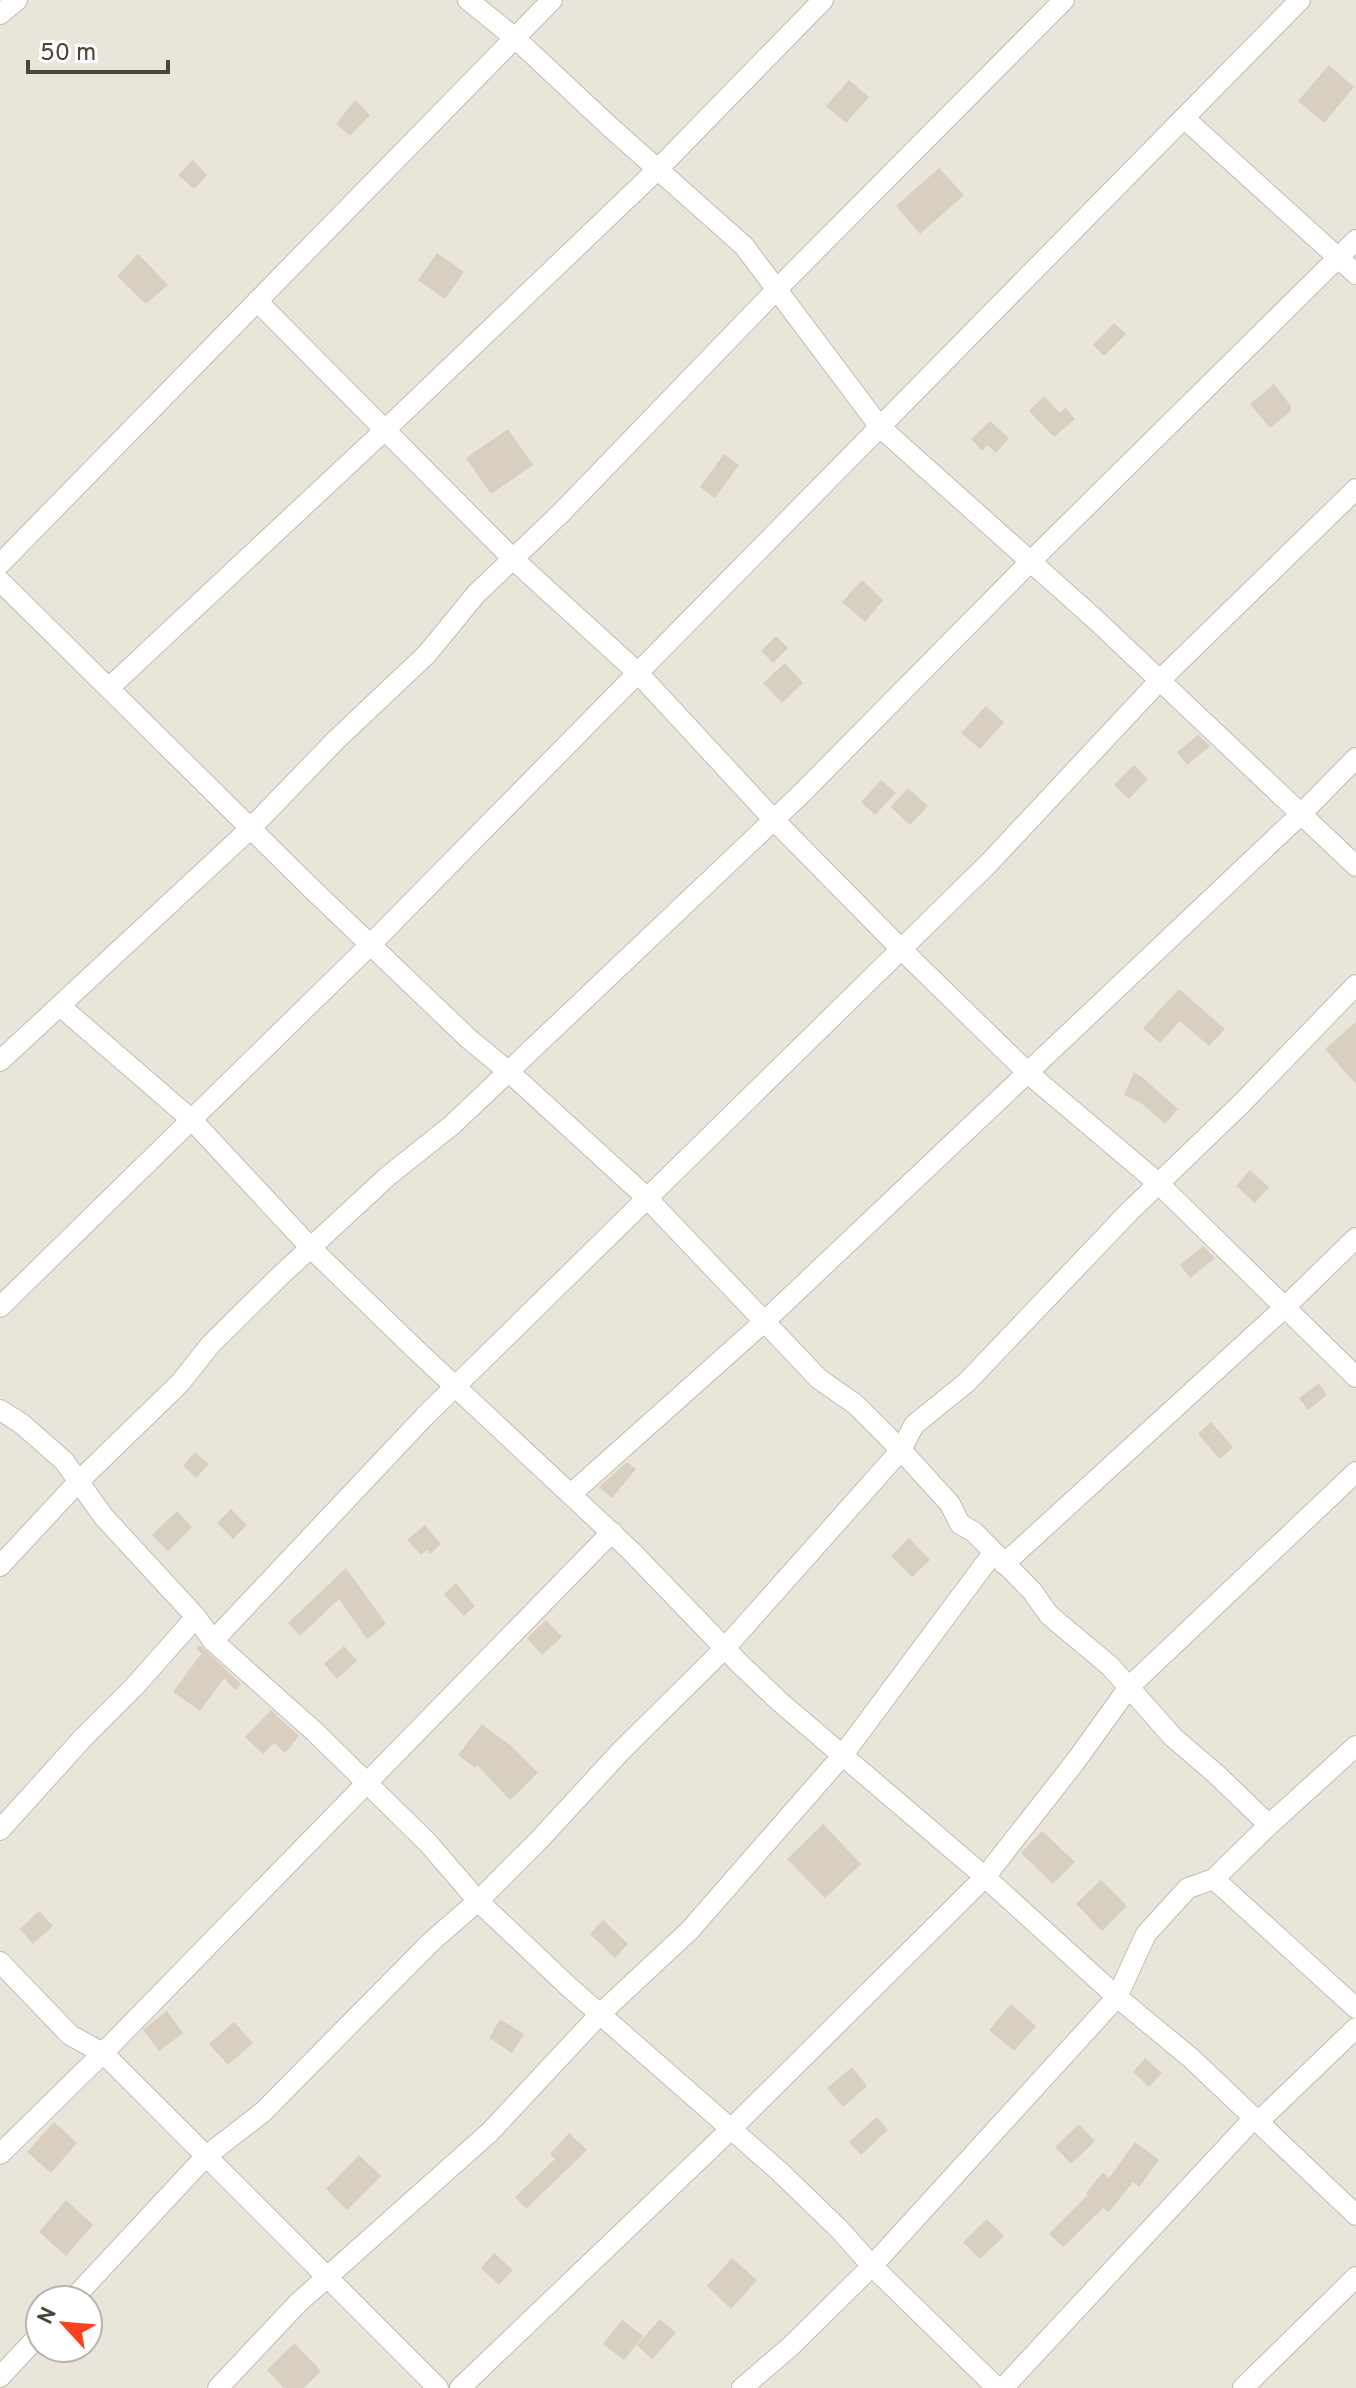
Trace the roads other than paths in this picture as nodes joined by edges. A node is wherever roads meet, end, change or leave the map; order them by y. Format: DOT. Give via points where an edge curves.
graph roads {
  1 [pos="17,0"];
  2 [pos="468,0"];
  3 [pos="552,0"];
  4 [pos="823,0"];
  5 [pos="1064,0"];
  6 [pos="1300,0"];
  7 [pos="0,14"];
  8 [pos="515,38"];
  9 [pos="1184,118"];
  10 [pos="658,169"];
  11 [pos="1356,240"];
  12 [pos="1338,258"];
  13 [pos="1356,274"];
  14 [pos="777,289"];
  15 [pos="257,301"];
  16 [pos="880,427"];
  17 [pos="386,429"];
  18 [pos="1356,489"];
  19 [pos="513,559"];
  20 [pos="1030,562"];
  21 [pos="0,564"];
  22 [pos="0,581"];
  23 [pos="638,673"];
  24 [pos="1160,680"];
  25 [pos="110,687"];
  26 [pos="1356,758"];
  27 [pos="1301,814"];
  28 [pos="774,820"];
  29 [pos="251,828"];
  30 [pos="1356,866"];
  31 [pos="371,944"];
  32 [pos="901,949"];
  33 [pos="1356,985"];
  34 [pos="60,1006"];
  35 [pos="0,1061"];
  36 [pos="509,1072"];
  37 [pos="1028,1073"];
  38 [pos="192,1120"];
  39 [pos="1158,1183"];
  40 [pos="646,1197"];
  41 [pos="1356,1238"];
  42 [pos="311,1248"];
  43 [pos="0,1307"];
  44 [pos="1284,1308"];
  45 [pos="765,1321"];
  46 [pos="1356,1377"];
  47 [pos="456,1386"];
  48 [pos="0,1410"];
  49 [pos="901,1450"];
  50 [pos="1356,1472"];
  51 [pos="78,1482"];
  52 [pos="571,1494"];
  53 [pos="612,1532"];
  54 [pos="999,1558"];
  55 [pos="0,1566"];
  56 [pos="196,1617"];
  57 [pos="213,1641"];
  58 [pos="725,1648"];
  59 [pos="1129,1687"];
  60 [pos="1356,1746"];
  61 [pos="842,1756"];
  62 [pos="366,1783"];
  63 [pos="1269,1825"];
  64 [pos="0,1830"];
  65 [pos="985,1877"];
  66 [pos="1214,1879"];
  67 [pos="478,1901"];
  68 [pos="0,1962"];
  69 [pos="1117,1997"];
  70 [pos="1356,2008"];
  71 [pos="600,2014"];
  72 [pos="1356,2028"];
  73 [pos="103,2053"];
  74 [pos="1256,2120"];
  75 [pos="731,2129"];
  76 [pos="0,2154"];
  77 [pos="205,2157"];
  78 [pos="1356,2215"];
  79 [pos="872,2266"];
  80 [pos="326,2277"];
  81 [pos="1356,2277"];
  82 [pos="87,2284"];
  83 [pos="24,2351"];
  84 [pos="0,2377"];
  85 [pos="218,2388"];
  86 [pos="438,2388"];
  87 [pos="460,2388"];
  88 [pos="742,2388"];
  89 [pos="1000,2388"];
  90 [pos="1243,2388"];
  1 -- 7 [label="street"];
  2 -- 8 [label="street"];
  3 -- 8 [label="street"];
  4 -- 10 [label="street"];
  5 -- 14 [label="street"];
  6 -- 9 [label="street"];
  8 -- 10 [label="street"];
  8 -- 15 [label="street"];
  9 -- 12 [label="street"];
  9 -- 16 [label="street"];
  10 -- 14 [label="street" via="744,246"];
  10 -- 17 [label="street"];
  11 -- 12 [label="street"];
  12 -- 13 [label="street"];
  12 -- 20 [label="street"];
  14 -- 16 [label="street"];
  14 -- 19 [label="street"];
  15 -- 17 [label="street"];
  15 -- 21 [label="street"];
  16 -- 20 [label="street"];
  16 -- 23 [label="street"];
  17 -- 19 [label="street"];
  17 -- 25 [label="street"];
  18 -- 24 [label="street"];
  19 -- 23 [label="street"];
  19 -- 29 [label="street" via="427,654"];
  20 -- 24 [label="street"];
  20 -- 28 [label="street"];
  22 -- 25 [label="street"];
  23 -- 28 [label="street"];
  23 -- 31 [label="street"];
  24 -- 27 [label="street"];
  24 -- 32 [label="street"];
  25 -- 29 [label="street"];
  26 -- 27 [label="street"];
  27 -- 30 [label="street"];
  27 -- 37 [label="street"];
  28 -- 32 [label="street"];
  28 -- 36 [label="street"];
  29 -- 31 [label="street"];
  29 -- 34 [label="street"];
  31 -- 36 [label="street"];
  31 -- 38 [label="street"];
  32 -- 37 [label="street"];
  32 -- 40 [label="street"];
  33 -- 39 [label="street"];
  34 -- 35 [label="street"];
  34 -- 38 [label="street"];
  36 -- 40 [label="street"];
  36 -- 42 [label="street"];
  37 -- 39 [label="street"];
  37 -- 45 [label="street"];
  38 -- 42 [label="street"];
  38 -- 43 [label="street"];
  39 -- 44 [label="street"];
  39 -- 49 [label="street" via="967,1382 914,1425"];
  40 -- 45 [label="street"];
  40 -- 47 [label="street"];
  41 -- 44 [label="street"];
  42 -- 47 [label="street"];
  42 -- 51 [label="street"];
  44 -- 46 [label="street"];
  44 -- 54 [label="street"];
  45 -- 49 [label="street" via="819,1379 855,1404"];
  45 -- 52 [label="street"];
  47 -- 52 [label="street"];
  47 -- 57 [label="street"];
  48 -- 51 [label="street" via="64,1461"];
  49 -- 54 [label="street" via="950,1504 960,1524"];
  49 -- 58 [label="street"];
  50 -- 59 [label="street"];
  51 -- 55 [label="street"];
  51 -- 56 [label="street"];
  52 -- 53 [label="street"];
  53 -- 58 [label="street"];
  53 -- 62 [label="street"];
  54 -- 59 [label="street" via="1049,1615"];
  54 -- 61 [label="street"];
  56 -- 57 [label="street"];
  56 -- 64 [label="street"];
  57 -- 62 [label="street"];
  58 -- 61 [label="street"];
  58 -- 67 [label="street"];
  59 -- 63 [label="street" via="1173,1737"];
  59 -- 65 [label="street"];
  60 -- 63 [label="street"];
  61 -- 65 [label="street"];
  61 -- 71 [label="street" via="690,1930"];
  62 -- 67 [label="street"];
  62 -- 73 [label="street"];
  63 -- 66 [label="street"];
  65 -- 69 [label="street"];
  65 -- 75 [label="street"];
  66 -- 69 [label="street" via="1188,1888 1146,1934"];
  66 -- 70 [label="street"];
  67 -- 71 [label="street"];
  67 -- 77 [label="street" via="263,2112"];
  68 -- 73 [label="street" via="70,2035"];
  69 -- 74 [label="street"];
  69 -- 79 [label="street"];
  71 -- 75 [label="street"];
  71 -- 80 [label="street" via="490,2132"];
  72 -- 74 [label="street"];
  73 -- 76 [label="street"];
  73 -- 77 [label="street"];
  74 -- 78 [label="street"];
  74 -- 89 [label="street"];
  75 -- 79 [label="street"];
  75 -- 87 [label="street"];
  77 -- 80 [label="street"];
  77 -- 82 [label="street"];
  79 -- 88 [label="street"];
  79 -- 89 [label="street"];
  80 -- 85 [label="street"];
  80 -- 86 [label="street"];
  81 -- 90 [label="street"];
  83 -- 84 [label="street"];
}
